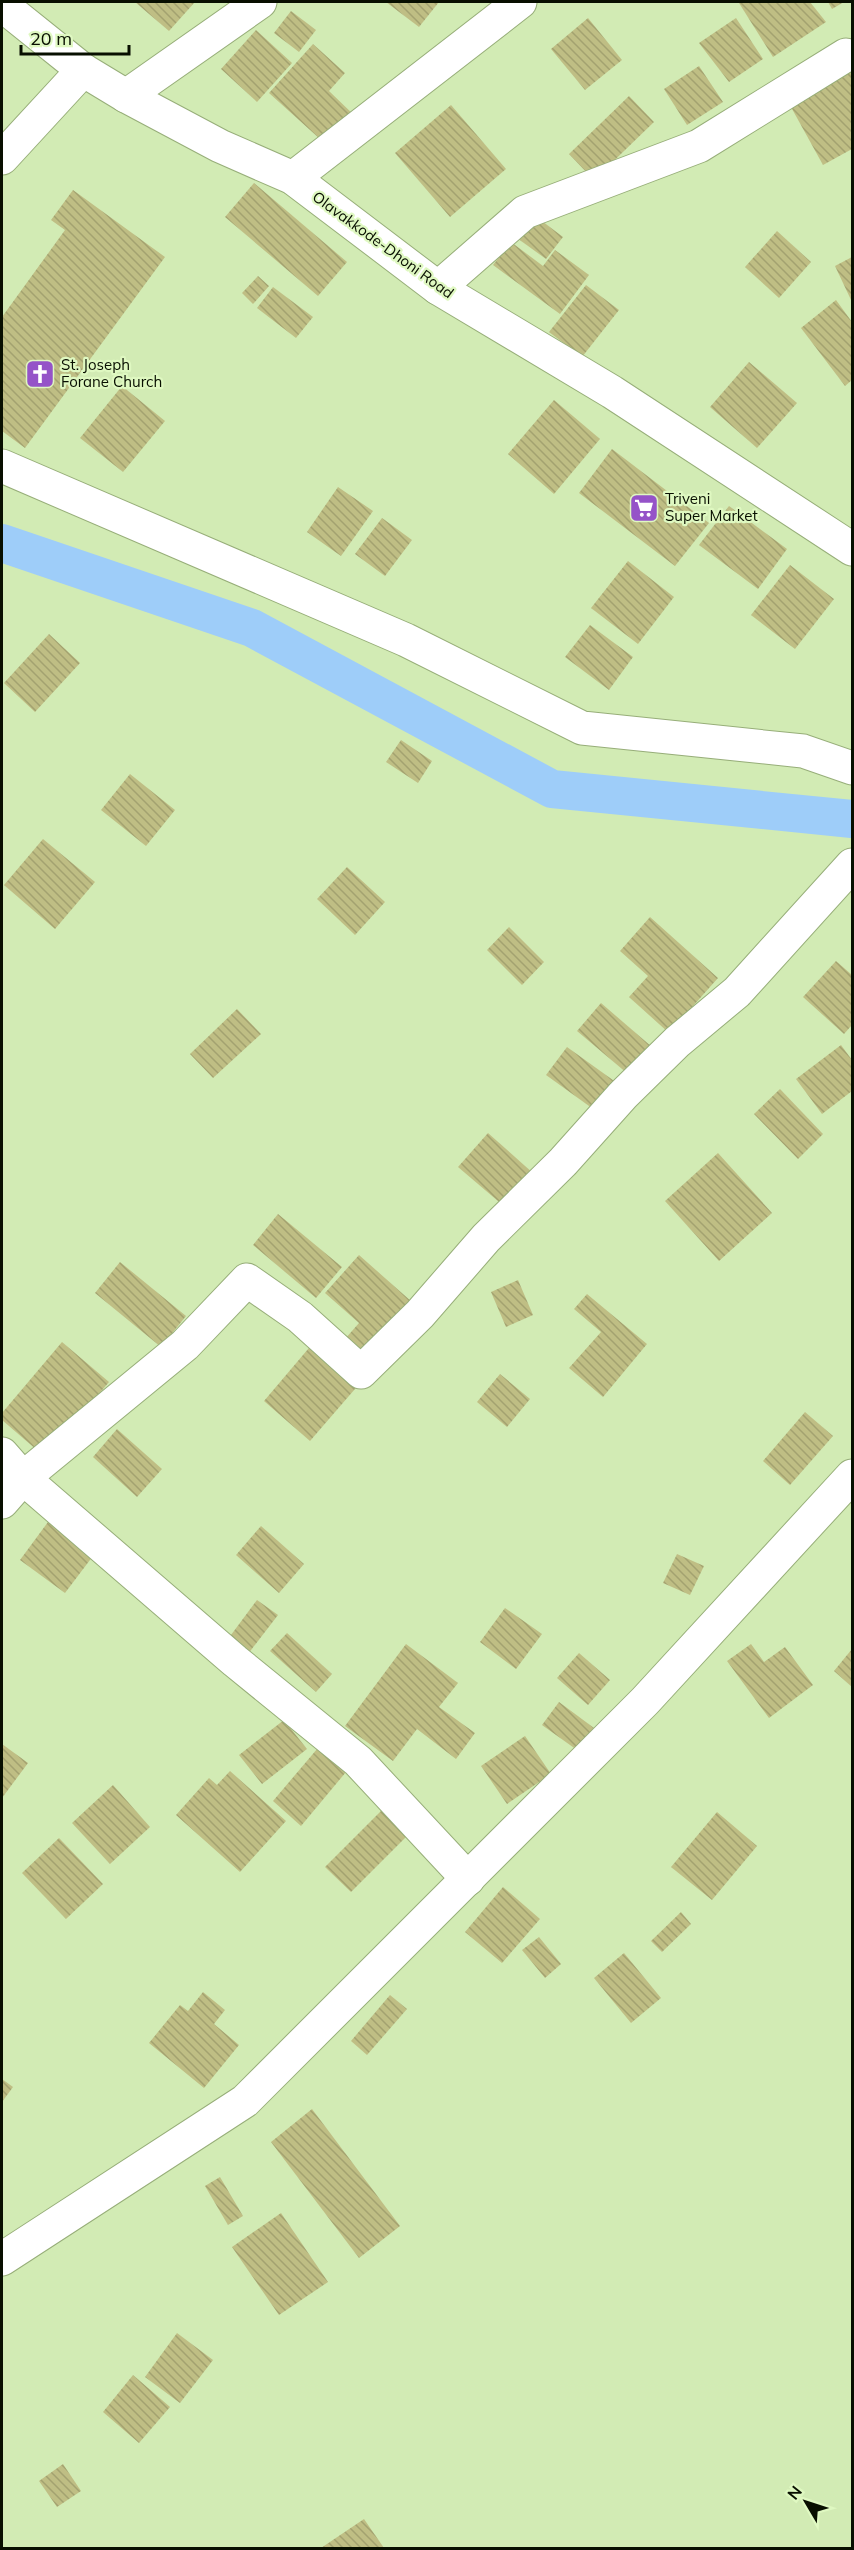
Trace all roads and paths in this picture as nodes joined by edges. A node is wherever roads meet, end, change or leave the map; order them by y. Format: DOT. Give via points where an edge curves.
graph roads {
  1 [pos="260,2"];
  2 [pos="520,2"];
  3 [pos="2,5"];
  4 [pos="846,55"];
  5 [pos="83,70"];
  6 [pos="126,96"];
  7 [pos="2,158"];
  8 [pos="293,178"];
  9 [pos="438,288"];
  10 [pos="2,466"];
  11 [pos="849,542"];
  12 [pos="852,768"];
  13 [pos="852,865"];
  14 [pos="12,1466"];
  15 [pos="852,1476"];
  16 [pos="2,1502"];
  17 [pos="468,1879"];
  18 [pos="2,2259"];
  1 -- 6 [label="street"];
  2 -- 8 [label="street"];
  3 -- 5 [label="street, Olavakkode-Dhoni Road"];
  4 -- 9 [label="street" via="699,146 525,212"];
  5 -- 6 [label="street, Olavakkode-Dhoni Road"];
  5 -- 7 [label="street"];
  6 -- 8 [label="street, Olavakkode-Dhoni Road" via="220,146"];
  8 -- 9 [label="street, Olavakkode-Dhoni Road"];
  9 -- 11 [label="street, Olavakkode-Dhoni Road" via="612,392"];
  10 -- 12 [label="street" via="406,640 582,728 803,751"];
  13 -- 14 [label="street" via="737,992 677,1042 623,1095 563,1162 486,1238 420,1314 361,1372 300,1317 247,1280 185,1345"];
  14 -- 16 [label="street"];
  14 -- 17 [label="street" via="235,1661 358,1761"];
  15 -- 17 [label="street" via="645,1701"];
  17 -- 18 [label="street" via="245,2100"];
}
